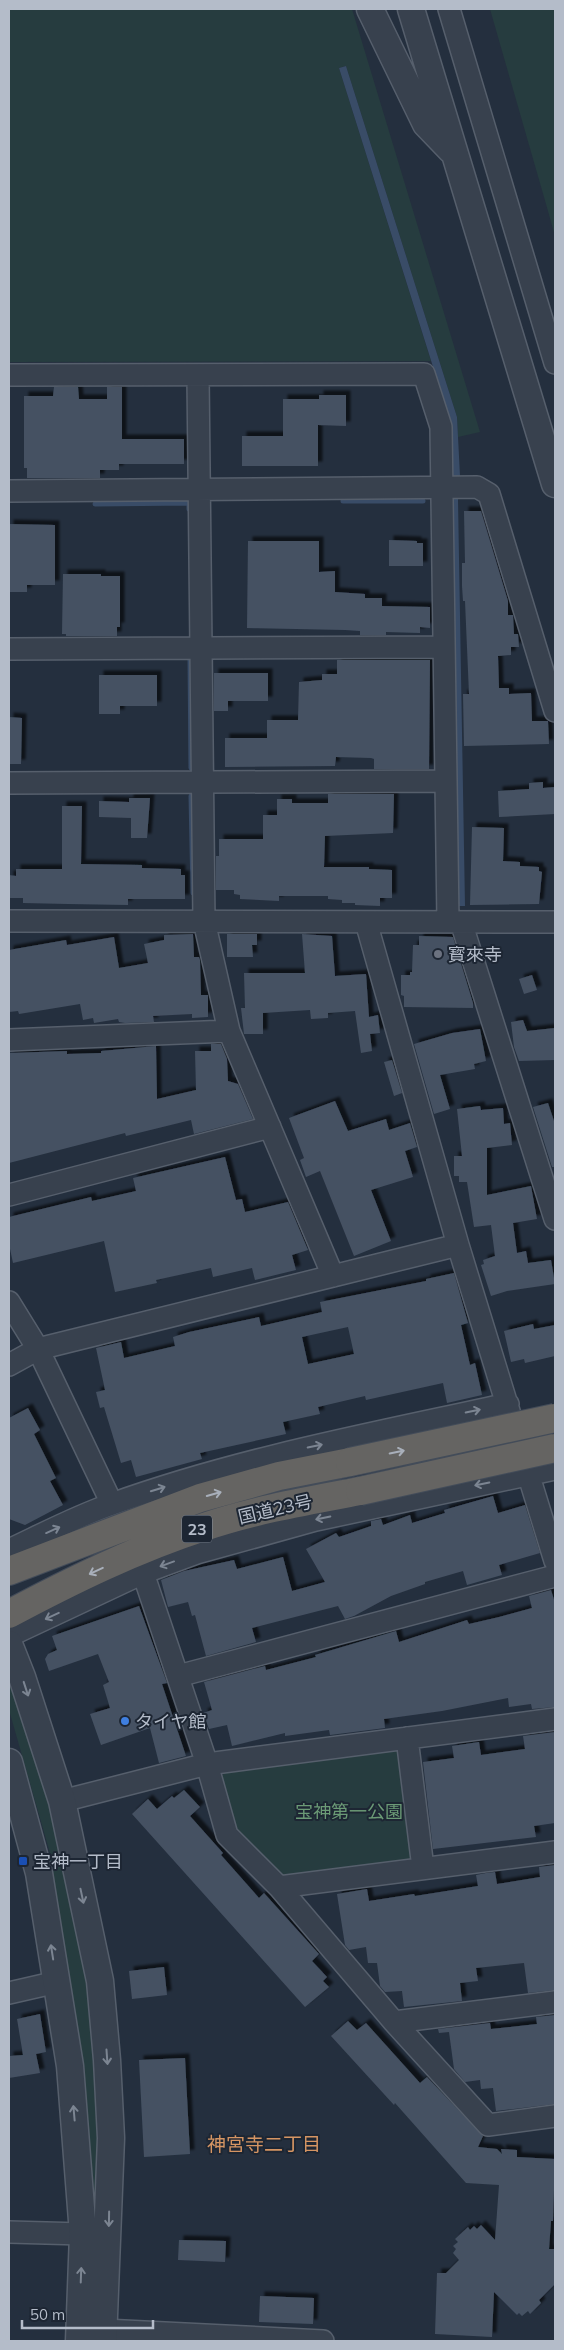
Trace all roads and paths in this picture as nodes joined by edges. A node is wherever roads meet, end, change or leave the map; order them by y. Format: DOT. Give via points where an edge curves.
graph roads {
  1 [pos="370,9"];
  2 [pos="411,9"];
  3 [pos="449,9"];
  4 [pos="454,153"];
  5 [pos="555,363"];
  6 [pos="9,375"];
  7 [pos="198,376"];
  8 [pos="555,484"];
  9 [pos="451,488"];
  10 [pos="199,490"];
  11 [pos="9,491"];
  12 [pos="444,647"];
  13 [pos="201,648"];
  14 [pos="9,649"];
  15 [pos="555,711"];
  16 [pos="446,781"];
  17 [pos="203,782"];
  18 [pos="9,783"];
  19 [pos="9,920"];
  20 [pos="204,921"];
  21 [pos="366,922"];
  22 [pos="454,922"];
  23 [pos="555,922"];
  24 [pos="229,1031"];
  25 [pos="9,1040"];
  26 [pos="270,1127"];
  27 [pos="9,1195"];
  28 [pos="555,1219"];
  29 [pos="458,1245"];
  30 [pos="333,1276"];
  31 [pos="9,1302"];
  32 [pos="38,1349"];
  33 [pos="9,1365"];
  34 [pos="508,1404"];
  35 [pos="555,1418"];
  36 [pos="555,1448"];
  37 [pos="555,1469"];
  38 [pos="530,1474"];
  39 [pos="112,1504"];
  40 [pos="9,1550"];
  41 [pos="555,1561"];
  42 [pos="9,1571"];
  43 [pos="143,1573"];
  44 [pos="555,1576"];
  45 [pos="9,1614"];
  46 [pos="9,1636"];
  47 [pos="9,1644"];
  48 [pos="178,1676"];
  49 [pos="555,1719"];
  50 [pos="407,1738"];
  51 [pos="9,1762"];
  52 [pos="207,1764"];
  53 [pos="62,1801"];
  54 [pos="555,1852"];
  55 [pos="423,1868"];
  56 [pos="279,1887"];
  57 [pos="56,1982"];
  58 [pos="9,1993"];
  59 [pos="555,2002"];
  60 [pos="394,2022"];
  61 [pos="555,2116"];
  62 [pos="9,2232"];
  63 [pos="83,2234"];
  64 [pos="103,2336"];
  65 [pos="237,2339"];
  66 [pos="79,2341"];
  67 [pos="323,2341"];
  1 -- 4 [label="street" via="426,124"];
  2 -- 4 [label="street"];
  3 -- 5 [label="street"];
  4 -- 8 [label="street"];
  6 -- 7 [label="street"];
  7 -- 9 [label="street" via="424,374 441,426"];
  7 -- 10 [label="street"];
  9 -- 10 [label="street"];
  9 -- 12 [label="street"];
  9 -- 15 [label="street" via="477,487 489,494"];
  10 -- 11 [label="street"];
  10 -- 13 [label="street"];
  12 -- 13 [label="street"];
  12 -- 16 [label="street"];
  13 -- 14 [label="street"];
  13 -- 17 [label="street"];
  16 -- 17 [label="street"];
  16 -- 22 [label="street"];
  17 -- 18 [label="street"];
  17 -- 20 [label="street"];
  19 -- 20 [label="street"];
  20 -- 21 [label="street"];
  20 -- 24 [label="street"];
  21 -- 22 [label="street"];
  21 -- 29 [label="street"];
  22 -- 23 [label="street"];
  22 -- 28 [label="street"];
  24 -- 25 [label="street"];
  24 -- 26 [label="street"];
  26 -- 27 [label="street"];
  26 -- 30 [label="street"];
  29 -- 30 [label="street"];
  29 -- 34 [label="street"];
  30 -- 32 [label="street"];
  31 -- 32 [label="street"];
  32 -- 33 [label="street"];
  32 -- 39 [label="street"];
  34 -- 38 [label="street"];
  39 -- 34 [label="street, one-way" via="303,1449"];
  42 -- 35 [label="highway, 国道23号 / 23, one-way, bridge" via="200,1498 279,1476"];
  36 -- 45 [label="highway, 国道23号 / 23, one-way, bridge" via="283,1505 203,1527 120,1559"];
  37 -- 38 [label="street"];
  38 -- 41 [label="street"];
  38 -- 43 [label="street, one-way" via="316,1520 196,1553"];
  40 -- 39 [label="street, one-way"];
  43 -- 46 [label="street, one-way"];
  43 -- 48 [label="street"];
  44 -- 48 [label="street"];
  47 -- 53 [label="street, one-way"];
  48 -- 52 [label="street"];
  49 -- 50 [label="street"];
  50 -- 52 [label="street"];
  50 -- 55 [label="street"];
  57 -- 51 [label="street, one-way" via="39,1873"];
  52 -- 53 [label="street"];
  52 -- 56 [label="street" via="227,1835"];
  53 -- 64 [label="street, one-way" via="100,1981 107,2060 111,2138"];
  54 -- 55 [label="street"];
  55 -- 56 [label="street"];
  56 -- 60 [label="street"];
  57 -- 58 [label="street"];
  63 -- 57 [label="street, one-way" via="70,2066"];
  59 -- 60 [label="street"];
  60 -- 61 [label="street" via="488,2125"];
  62 -- 63 [label="street"];
  66 -- 63 [label="street, one-way"];
  64 -- 65 [label="street"];
  65 -- 67 [label="street"];
}
